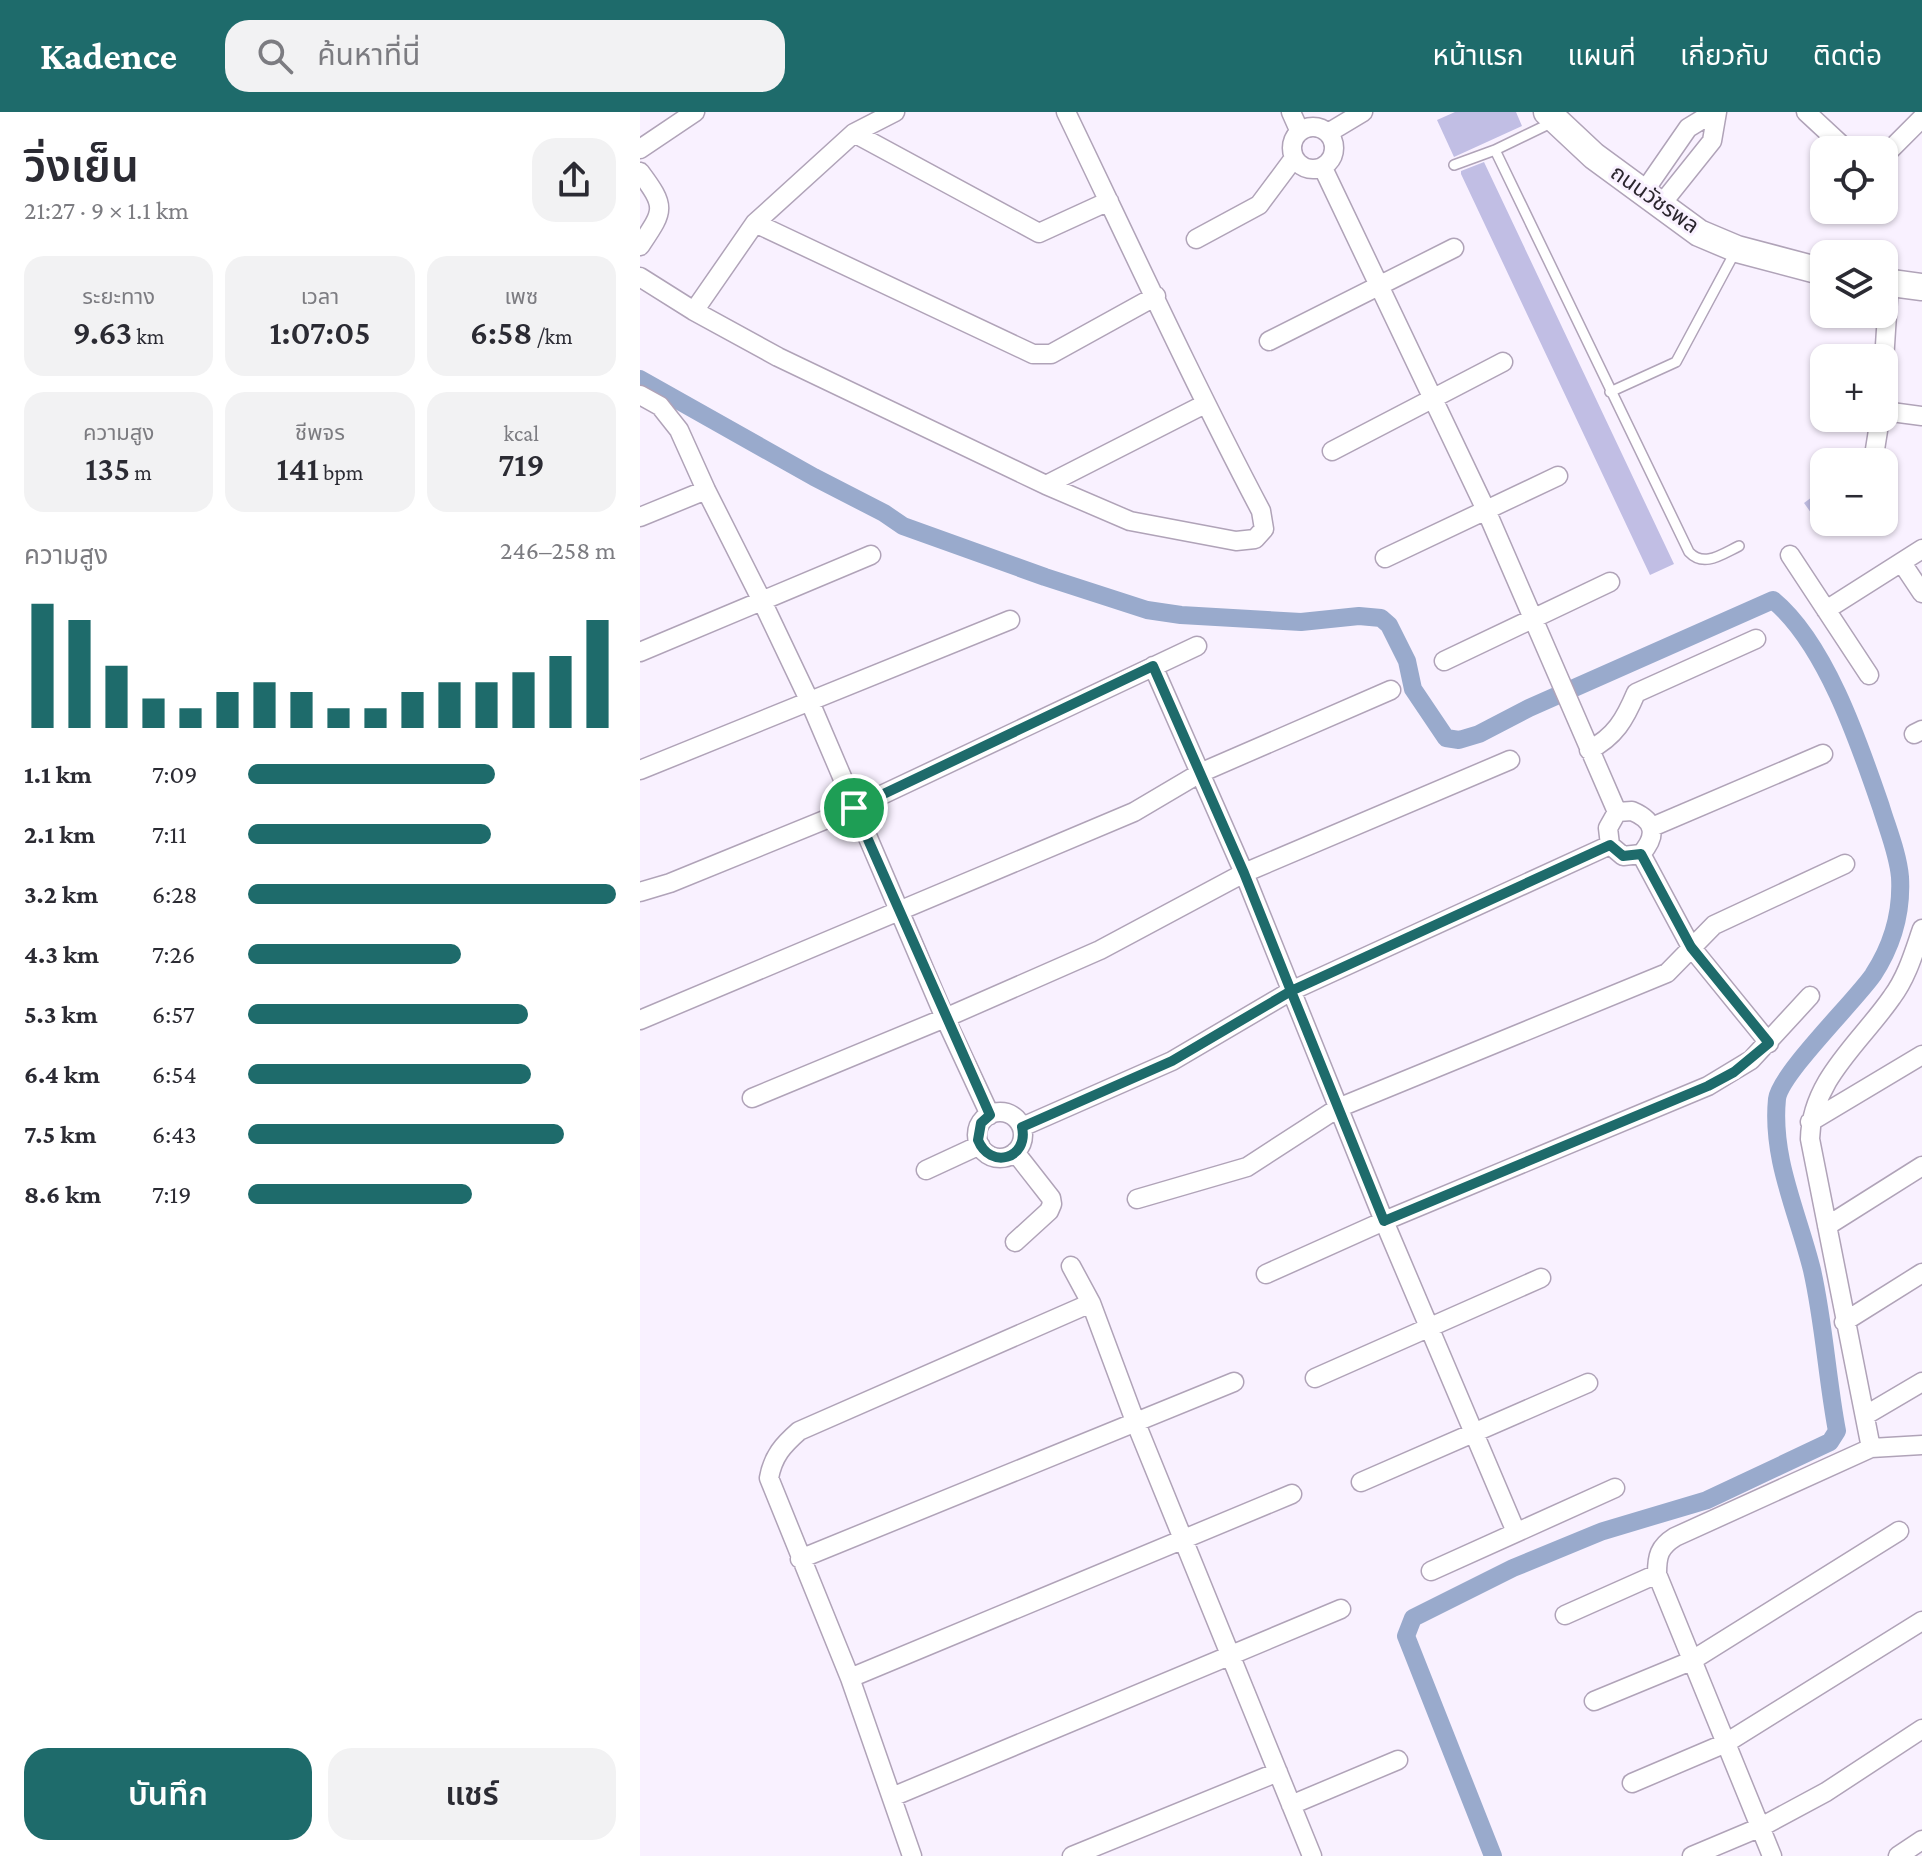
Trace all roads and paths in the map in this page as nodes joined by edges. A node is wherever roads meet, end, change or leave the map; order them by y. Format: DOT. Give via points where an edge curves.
graph roads {
  1 [pos="695,112"];
  2 [pos="895,112"];
  3 [pos="1066,112"];
  4 [pos="1291,112"];
  5 [pos="1363,112"];
  6 [pos="1715,112"];
  7 [pos="1806,112"];
  8 [pos="1552,116"];
  9 [pos="1922,118"];
  10 [pos="1299,130"];
  11 [pos="854,133"];
  12 [pos="1328,133"];
  13 [pos="1832,136"];
  14 [pos="1898,142"];
  15 [pos="640,149"];
  16 [pos="1495,150"];
  17 [pos="1294,158"];
  18 [pos="1454,165"];
  19 [pos="1323,168"];
  20 [pos="640,172"];
  21 [pos="1652,199"];
  22 [pos="1109,201"];
  23 [pos="755,223"];
  24 [pos="1196,239"];
  25 [pos="640,246"];
  26 [pos="1454,248"];
  27 [pos="1737,249"];
  28 [pos="1810,268"];
  29 [pos="640,277"];
  30 [pos="1898,284"];
  31 [pos="1379,287"];
  32 [pos="1922,287"];
  33 [pos="1156,296"];
  34 [pos="694,311"];
  35 [pos="1269,341"];
  36 [pos="1503,362"];
  37 [pos="1610,392"];
  38 [pos="640,395"];
  39 [pos="1434,399"];
  40 [pos="1205,404"];
  41 [pos="1898,413"];
  42 [pos="1922,416"];
  43 [pos="1332,451"];
  44 [pos="1558,476"];
  45 [pos="1046,485"];
  46 [pos="706,490"];
  47 [pos="1486,510"];
  48 [pos="640,517"];
  49 [pos="1739,546"];
  50 [pos="1922,549"];
  51 [pos="871,555"];
  52 [pos="1790,555"];
  53 [pos="1385,558"];
  54 [pos="1902,563"];
  55 [pos="1610,582"];
  56 [pos="1922,593"];
  57 [pos="762,601"];
  58 [pos="1826,610"];
  59 [pos="1010,620"];
  60 [pos="1533,621"];
  61 [pos="1756,639"];
  62 [pos="1197,646"];
  63 [pos="640,652"];
  64 [pos="1444,661"];
  65 [pos="1153,666"];
  66 [pos="1869,675"];
  67 [pos="1391,690"];
  68 [pos="810,702"];
  69 [pos="1589,750"];
  70 [pos="1823,754"];
  71 [pos="1510,760"];
  72 [pos="640,770"];
  73 [pos="1200,773"];
  74 [pos="854,808"];
  75 [pos="1617,812"];
  76 [pos="1652,827"];
  77 [pos="1610,845"];
  78 [pos="1641,854"];
  79 [pos="1845,864"];
  80 [pos="1244,873"];
  81 [pos="640,892"];
  82 [pos="899,910"];
  83 [pos="1922,929"];
  84 [pos="1691,947"];
  85 [pos="1291,991"];
  86 [pos="1810,996"];
  87 [pos="945,1018"];
  88 [pos="640,1020"];
  89 [pos="1769,1043"];
  90 [pos="1922,1055"];
  91 [pos="752,1098"];
  92 [pos="1338,1108"];
  93 [pos="990,1115"];
  94 [pos="1810,1122"];
  95 [pos="1022,1127"];
  96 [pos="980,1145"];
  97 [pos="1015,1152"];
  98 [pos="1922,1166"];
  99 [pos="926,1170"];
  100 [pos="1137,1199"];
  101 [pos="1384,1221"];
  102 [pos="1827,1226"];
  103 [pos="1015,1242"];
  104 [pos="1071,1266"];
  105 [pos="1922,1273"];
  106 [pos="1266,1274"];
  107 [pos="1541,1278"];
  108 [pos="1091,1303"];
  109 [pos="1844,1322"];
  110 [pos="1430,1327"];
  111 [pos="1315,1378"];
  112 [pos="1234,1382"];
  113 [pos="1922,1382"];
  114 [pos="1588,1383"];
  115 [pos="1866,1415"];
  116 [pos="1135,1421"];
  117 [pos="1473,1432"];
  118 [pos="1922,1445"];
  119 [pos="1871,1448"];
  120 [pos="1361,1482"];
  121 [pos="1615,1488"];
  122 [pos="1292,1494"];
  123 [pos="1899,1531"];
  124 [pos="1516,1532"];
  125 [pos="1182,1537"];
  126 [pos="800,1559"];
  127 [pos="1431,1571"];
  128 [pos="1657,1574"];
  129 [pos="1341,1609"];
  130 [pos="1565,1615"];
  131 [pos="1922,1621"];
  132 [pos="1230,1654"];
  133 [pos="1691,1661"];
  134 [pos="850,1678"];
  135 [pos="1594,1701"];
  136 [pos="1922,1729"];
  137 [pos="1726,1743"];
  138 [pos="1398,1760"];
  139 [pos="1278,1772"];
  140 [pos="1632,1783"];
  141 [pos="892,1797"];
  142 [pos="1291,1805"];
  143 [pos="1761,1827"];
  144 [pos="1922,1840"];
  145 [pos="912,1856"];
  146 [pos="1072,1856"];
  147 [pos="1312,1856"];
  148 [pos="1692,1856"];
  149 [pos="1772,1856"];
  150 [pos="1898,1856"];
  1 -- 15 [label="street"];
  2 -- 11 [label="street"];
  3 -- 22 [label="street"];
  4 -- 10 [label="street"];
  5 -- 12 [label="street"];
  6 -- 21 [label="street" via="1688,128"];
  6 -- 21 [label="street" via="1712,141"];
  7 -- 13 [label="street"];
  8 -- 16 [label="lane"];
  8 -- 21 [label="street, ถนนวัชรพล"];
  9 -- 14 [label="street"];
  10 -- 12 [label="street" via="1316,126"];
  10 -- 17 [label="street" via="1291,148"];
  11 -- 22 [label="street" via="1039,233"];
  11 -- 23 [label="street"];
  12 -- 19 [label="street" via="1334,157"];
  16 -- 18 [label="lane"];
  16 -- 37 [label="lane"];
  17 -- 19 [label="street" via="1308,169"];
  17 -- 24 [label="street" via="1259,205"];
  19 -- 31 [label="street"];
  20 -- 25 [label="street" via="661,206"];
  21 -- 27 [label="street, ถนนวัชรพล" via="1699,233"];
  22 -- 33 [label="street"];
  23 -- 33 [label="street" via="1033,354 1051,354"];
  23 -- 34 [label="street"];
  26 -- 31 [label="street"];
  27 -- 28 [label="street, ถนนวัชรพล"];
  27 -- 37 [label="lane" via="1676,362"];
  29 -- 34 [label="street"];
  30 -- 32 [label="street"];
  31 -- 35 [label="street"];
  31 -- 39 [label="street"];
  33 -- 40 [label="street"];
  34 -- 45 [label="street" via="778,357"];
  36 -- 39 [label="street"];
  37 -- 49 [label="lane" via="1689,552 1704,561"];
  38 -- 46 [label="street" via="671,417"];
  39 -- 43 [label="street"];
  39 -- 47 [label="street"];
  40 -- 45 [label="street"];
  40 -- 45 [label="street" via="1261,511 1264,529 1255,539 1236,541 1130,521"];
  41 -- 42 [label="street"];
  44 -- 47 [label="street"];
  46 -- 48 [label="street"];
  46 -- 57 [label="street"];
  47 -- 53 [label="street"];
  47 -- 60 [label="street"];
  50 -- 54 [label="street"];
  51 -- 57 [label="street"];
  52 -- 58 [label="street"];
  54 -- 56 [label="street"];
  54 -- 58 [label="street"];
  55 -- 60 [label="street"];
  57 -- 63 [label="street"];
  57 -- 68 [label="street"];
  58 -- 66 [label="street"];
  59 -- 68 [label="street"];
  60 -- 64 [label="street"];
  60 -- 69 [label="street"];
  61 -- 69 [label="street" via="1636,693 1622,725"];
  62 -- 65 [label="street"];
  65 -- 73 [label="street"];
  65 -- 74 [label="street"];
  67 -- 73 [label="street"];
  68 -- 72 [label="street"];
  68 -- 74 [label="street"];
  69 -- 75 [label="street"];
  70 -- 76 [label="street"];
  71 -- 80 [label="street"];
  73 -- 80 [label="street"];
  73 -- 82 [label="street" via="1134,812"];
  74 -- 81 [label="street"];
  74 -- 82 [label="street"];
  75 -- 76 [label="street" via="1644,816"];
  75 -- 77 [label="street" via="1608,828"];
  76 -- 78 [label="street" via="1651,843"];
  77 -- 78 [label="street" via="1623,856"];
  77 -- 85 [label="street"];
  78 -- 84 [label="street"];
  79 -- 84 [label="street" via="1714,925"];
  80 -- 85 [label="street"];
  80 -- 87 [label="street" via="1100,950"];
  82 -- 87 [label="street"];
  82 -- 88 [label="street"];
  83 -- 94 [label="street" via="1895,994 1821,1088"];
  84 -- 89 [label="street"];
  84 -- 92 [label="street" via="1667,973"];
  85 -- 92 [label="street"];
  85 -- 95 [label="street" via="1172,1061"];
  86 -- 89 [label="street"];
  87 -- 91 [label="street"];
  87 -- 93 [label="street"];
  89 -- 101 [label="street" via="1708,1086"];
  90 -- 94 [label="street"];
  92 -- 100 [label="street" via="1247,1167"];
  92 -- 101 [label="street"];
  93 -- 95 [label="street" via="1008,1114"];
  93 -- 96 [label="street" via="979,1128"];
  94 -- 102 [label="street"];
  95 -- 97 [label="street"];
  96 -- 97 [label="street" via="996,1158"];
  96 -- 99 [label="street"];
  97 -- 103 [label="street" via="1052,1204"];
  98 -- 102 [label="street"];
  101 -- 106 [label="street"];
  101 -- 110 [label="street"];
  102 -- 109 [label="street"];
  104 -- 108 [label="street"];
  105 -- 109 [label="street"];
  107 -- 110 [label="street"];
  108 -- 116 [label="street"];
  108 -- 126 [label="street" via="791,1439 772,1463 769,1478"];
  109 -- 115 [label="street"];
  110 -- 111 [label="street"];
  110 -- 117 [label="street"];
  112 -- 116 [label="street"];
  113 -- 115 [label="street"];
  114 -- 117 [label="street"];
  115 -- 119 [label="street"];
  116 -- 125 [label="street"];
  116 -- 126 [label="street"];
  117 -- 120 [label="street"];
  117 -- 124 [label="street"];
  118 -- 119 [label="street"];
  119 -- 128 [label="street" via="1675,1537 1662,1545"];
  121 -- 124 [label="street"];
  122 -- 125 [label="street"];
  123 -- 133 [label="street"];
  124 -- 127 [label="street"];
  125 -- 132 [label="street"];
  125 -- 134 [label="street"];
  126 -- 134 [label="street"];
  128 -- 130 [label="street"];
  128 -- 133 [label="street"];
  129 -- 132 [label="street"];
  131 -- 137 [label="street"];
  132 -- 139 [label="street"];
  132 -- 141 [label="street"];
  133 -- 135 [label="street"];
  133 -- 137 [label="street"];
  134 -- 141 [label="street"];
  136 -- 143 [label="street"];
  137 -- 140 [label="street"];
  137 -- 143 [label="street"];
  138 -- 142 [label="street"];
  139 -- 142 [label="street"];
  139 -- 146 [label="street"];
  141 -- 145 [label="street"];
  142 -- 147 [label="street"];
  143 -- 148 [label="street"];
  143 -- 149 [label="street"];
  144 -- 150 [label="street"];
}
